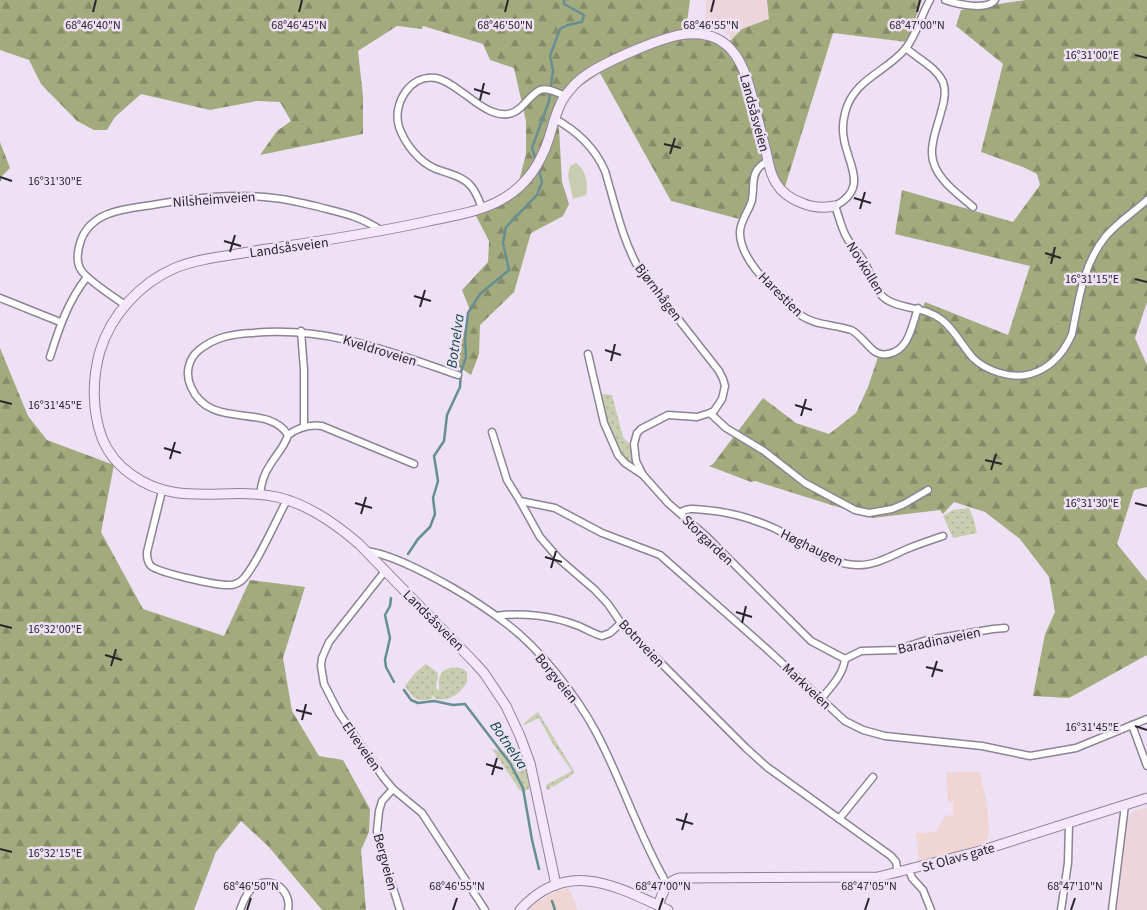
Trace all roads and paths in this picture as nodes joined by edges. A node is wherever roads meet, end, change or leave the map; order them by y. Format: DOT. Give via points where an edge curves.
graph roads {
  1 [pos="930,0"];
  2 [pos="944,0"];
  3 [pos="994,2"];
  4 [pos="906,48"];
  5 [pos="565,96"];
  6 [pos="555,119"];
  7 [pos="768,161"];
  8 [pos="1147,200"];
  9 [pos="835,206"];
  10 [pos="973,207"];
  11 [pos="482,208"];
  12 [pos="382,231"];
  13 [pos="87,277"];
  14 [pos="0,298"];
  15 [pos="125,305"];
  16 [pos="918,308"];
  17 [pos="60,322"];
  18 [pos="301,331"];
  19 [pos="588,354"];
  20 [pos="50,357"];
  21 [pos="458,375"];
  22 [pos="710,413"];
  23 [pos="304,426"];
  24 [pos="492,432"];
  25 [pos="288,435"];
  26 [pos="414,464"];
  27 [pos="643,475"];
  28 [pos="928,490"];
  29 [pos="162,491"];
  30 [pos="260,495"];
  31 [pos="287,500"];
  32 [pos="520,500"];
  33 [pos="680,513"];
  34 [pos="943,536"];
  35 [pos="366,551"];
  36 [pos="386,571"];
  37 [pos="497,616"];
  38 [pos="621,623"];
  39 [pos="1005,628"];
  40 [pos="845,659"];
  41 [pos="821,699"];
  42 [pos="1147,719"];
  43 [pos="1132,725"];
  44 [pos="1147,766"];
  45 [pos="873,777"];
  46 [pos="393,789"];
  47 [pos="1147,798"];
  48 [pos="1125,805"];
  49 [pos="839,819"];
  50 [pos="1069,824"];
  51 [pos="909,870"];
  52 [pos="898,873"];
  53 [pos="667,884"];
  54 [pos="556,885"];
  55 [pos="658,905"];
  56 [pos="240,910"];
  57 [pos="288,910"];
  58 [pos="400,910"];
  59 [pos="485,910"];
  60 [pos="520,910"];
  61 [pos="668,910"];
  62 [pos="931,910"];
  63 [pos="1061,910"];
  64 [pos="1112,910"];
  1 -- 4 [label="street"];
  2 -- 3 [label="street" via="984,6"];
  4 -- 9 [label="street" via="860,85 849,100 843,132 855,176 852,191"];
  4 -- 10 [label="street" via="936,72 943,82 944,102 933,142 933,163 947,184"];
  5 -- 6 [label="street, Landsåsveien"];
  5 -- 7 [label="street, Landsåsveien" via="588,74 627,54 680,35 712,38 728,47 741,62"];
  5 -- 11 [label="street" via="548,90 538,91 518,110 506,114 487,109 438,79 416,82 403,94 397,112 404,138 427,164 469,183"];
  6 -- 11 [label="street, Landsåsveien" via="541,158 528,178 508,196"];
  6 -- 22 [label="street, Bjørnhågen" via="584,139 600,160 626,243 639,269 724,378 722,399"];
  7 -- 9 [label="street, Landsåsveien" via="776,183 793,199 817,208"];
  7 -- 16 [label="street, Harestien" via="755,171 751,203 741,226 741,244 757,271 799,314 814,322 853,331 883,355 896,353 905,344"];
  8 -- 16 [label="street, Novkollen" via="1114,228 1097,249 1085,273 1069,342 1036,373 1015,376 983,366 944,321"];
  9 -- 16 [label="street, Novkollen" via="847,237 864,261 879,293 895,304"];
  11 -- 12 [label="street, Landsåsveien"];
  12 -- 13 [label="street, Nilsheimveien" via="344,212 276,198 246,196 184,200 111,213 97,219 81,242 77,260"];
  12 -- 15 [label="street, Landsåsveien" via="197,262 154,280"];
  13 -- 15 [label="street"];
  13 -- 17 [label="street" via="69,302"];
  14 -- 17 [label="street"];
  15 -- 29 [label="street, Landsåsveien" via="106,335 98,358 94,392 97,416 102,438 118,463 137,479"];
  17 -- 20 [label="street"];
  18 -- 21 [label="street, Kveldroveien" via="358,342"];
  18 -- 23 [label="street"];
  18 -- 25 [label="street, Kveldroveien" via="224,336 196,352 187,371 195,394 210,408 272,422"];
  19 -- 27 [label="street, Storgarden" via="612,445 625,463"];
  22 -- 27 [label="street" via="697,417 668,415 641,429 634,444 636,461"];
  22 -- 28 [label="street" via="726,428 764,451 805,483 855,510 869,513 892,509"];
  23 -- 25 [label="street"];
  23 -- 26 [label="street" via="328,427"];
  24 -- 32 [label="street, Botnveien" via="507,480"];
  25 -- 30 [label="street" via="268,466"];
  27 -- 33 [label="street, Storgarden"];
  29 -- 30 [label="street, Landsåsveien" via="189,495"];
  29 -- 31 [label="street" via="147,552 148,562 155,568 229,585 240,582 244,577"];
  30 -- 31 [label="street, Landsåsveien"];
  31 -- 35 [label="street, Landsåsveien" via="334,525"];
  32 -- 38 [label="street, Botnveien" via="549,549 595,590"];
  32 -- 41 [label="street, Markveien" via="555,508 602,533 660,555"];
  33 -- 34 [label="street, Høghaugen" via="683,510 704,510 754,520 823,555 854,565 881,560"];
  33 -- 40 [label="street, Storgarden" via="810,641"];
  35 -- 36 [label="street, Landsåsveien"];
  35 -- 37 [label="street, Borgveien" via="435,579"];
  36 -- 46 [label="street, Elveveien" via="329,642 321,666 324,684 335,707"];
  36 -- 54 [label="street, Landsåsveien" via="480,668 506,706 530,763"];
  37 -- 38 [label="street" via="507,614 564,621 602,636"];
  37 -- 53 [label="street, Borgveien" via="545,662 586,715"];
  38 -- 49 [label="street, Botnveien" via="746,748"];
  39 -- 40 [label="street, Baradinaveien" via="927,640 896,650 861,651"];
  40 -- 41 [label="street" via="838,677"];
  41 -- 43 [label="street, Markveien" via="850,724 885,736 982,746 1030,756 1076,748"];
  42 -- 43 [label="street, Markveien"];
  43 -- 44 [label="street"];
  45 -- 49 [label="street"];
  46 -- 58 [label="street, Bergveien" via="378,811 377,831"];
  46 -- 59 [label="street, Elveveien" via="422,812"];
  47 -- 48 [label="street, St Olavs gate"];
  48 -- 50 [label="street, St Olavs gate"];
  48 -- 64 [label="street"];
  49 -- 52 [label="street, Botnveien" via="894,859"];
  50 -- 51 [label="street, St Olavs gate"];
  50 -- 63 [label="street" via="1068,863"];
  51 -- 52 [label="street, St Olavs gate"];
  51 -- 62 [label="street" via="923,890"];
  52 -- 53 [label="street, St Olavs gate" via="865,878 680,878"];
  53 -- 55 [label="street"];
  54 -- 55 [label="street" via="585,880 603,883"];
  54 -- 60 [label="street" via="529,900"];
  55 -- 61 [label="street"];
  56 -- 57 [label="street" via="254,887 271,883 280,886 288,897"];
}
